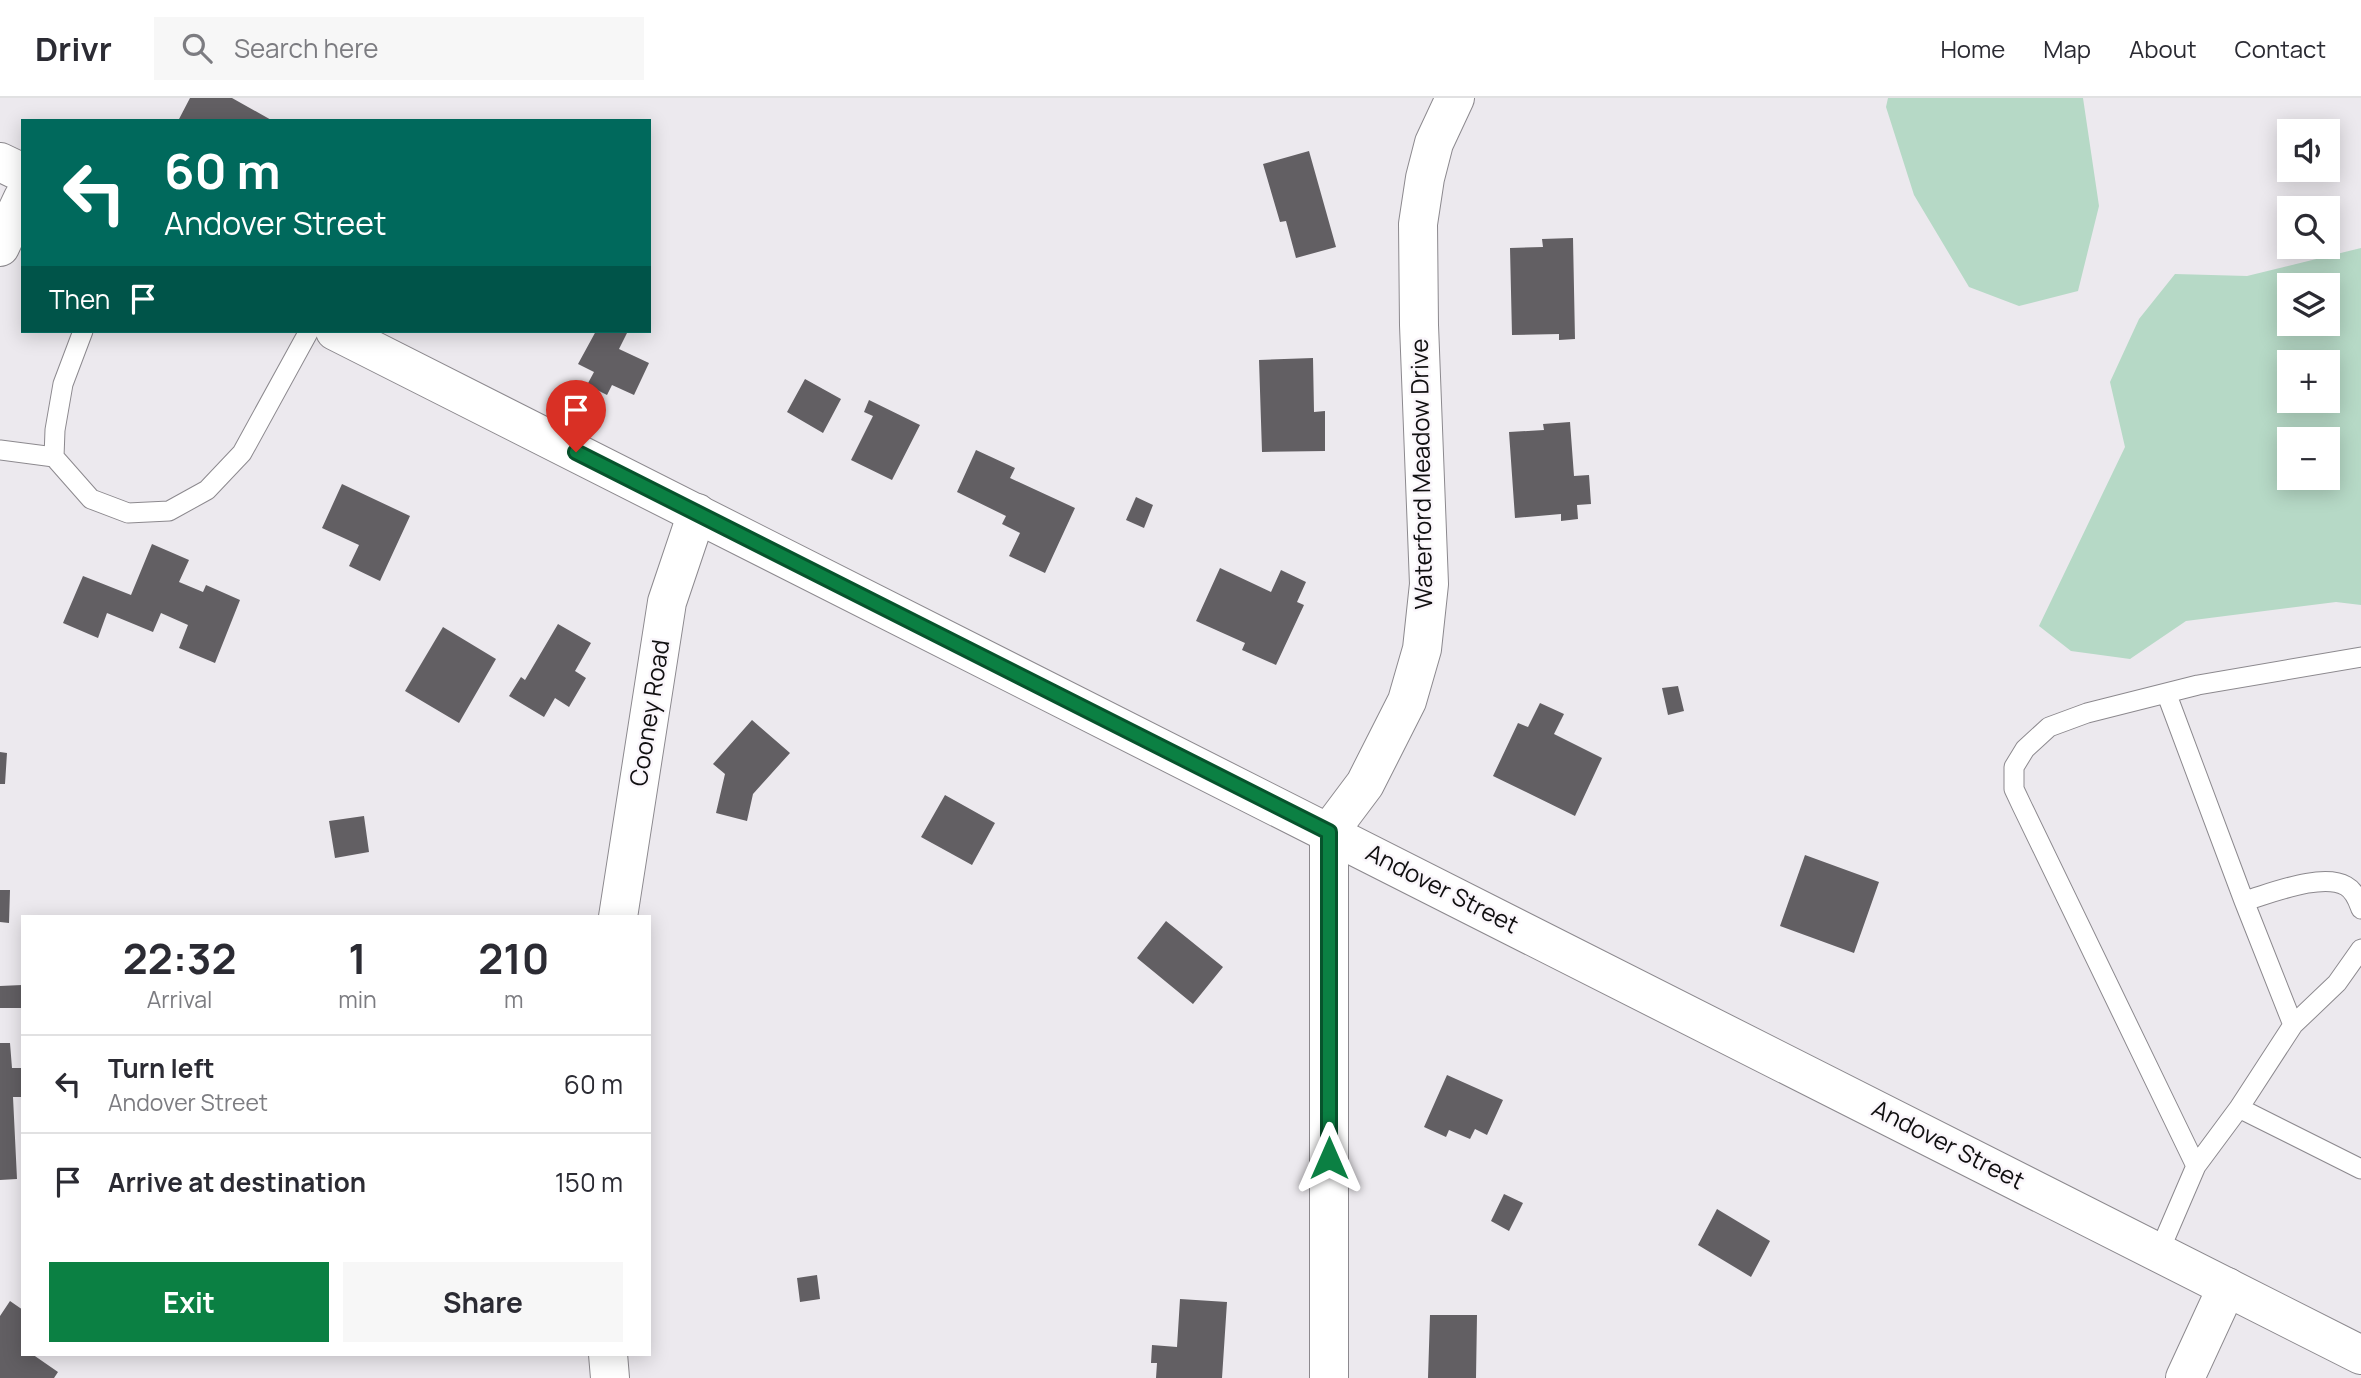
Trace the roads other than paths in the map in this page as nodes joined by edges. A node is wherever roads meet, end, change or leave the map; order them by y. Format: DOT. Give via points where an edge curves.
graph roads {
  1 [pos="1455,98"];
  2 [pos="0,162"];
  3 [pos="21,172"];
  4 [pos="21,202"];
  5 [pos="0,247"];
  6 [pos="82,333"];
  7 [pos="308,333"];
  8 [pos="339,333"];
  9 [pos="0,450"];
  10 [pos="54,457"];
  11 [pos="697,513"];
  12 [pos="2361,657"];
  13 [pos="2167,695"];
  14 [pos="1329,832"];
  15 [pos="2244,901"];
  16 [pos="2361,909"];
  17 [pos="618,915"];
  18 [pos="2361,949"];
  19 [pos="2293,1025"];
  20 [pos="2239,1108"];
  21 [pos="2196,1166"];
  22 [pos="2361,1169"];
  23 [pos="2159,1252"];
  24 [pos="2227,1287"];
  25 [pos="2361,1355"];
  26 [pos="608,1356"];
  27 [pos="610,1378"];
  28 [pos="1329,1378"];
  29 [pos="2185,1378"];
  1 -- 14 [label="main road, Waterford Meadow Drive" via="1434,143 1418,224 1429,584 1422,649 1407,701 1365,784"];
  2 -- 3 [label="main road"];
  4 -- 5 [label="main road"];
  6 -- 10 [label="lane" via="62,384"];
  7 -- 10 [label="lane" via="242,453 207,489 169,511 128,513 91,499"];
  8 -- 11 [label="main road, Andover Street"];
  9 -- 10 [label="lane"];
  11 -- 14 [label="main road, Andover Street"];
  11 -- 17 [label="main road, Cooney Road" via="667,602"];
  12 -- 13 [label="lane" via="2243,676"];
  13 -- 15 [label="lane"];
  13 -- 21 [label="lane" via="2087,713 2049,727 2025,749 2014,767 2014,789"];
  14 -- 23 [label="main road, Andover Street"];
  14 -- 28 [label="main road"];
  15 -- 16 [label="lane" via="2322,880 2346,886"];
  15 -- 19 [label="lane"];
  18 -- 19 [label="lane" via="2337,983"];
  19 -- 20 [label="lane"];
  20 -- 21 [label="lane"];
  20 -- 22 [label="lane"];
  21 -- 23 [label="lane"];
  23 -- 24 [label="main road, Andover Street"];
  24 -- 25 [label="main road, Andover Street"];
  24 -- 29 [label="main road"];
  26 -- 27 [label="main road"];
}
